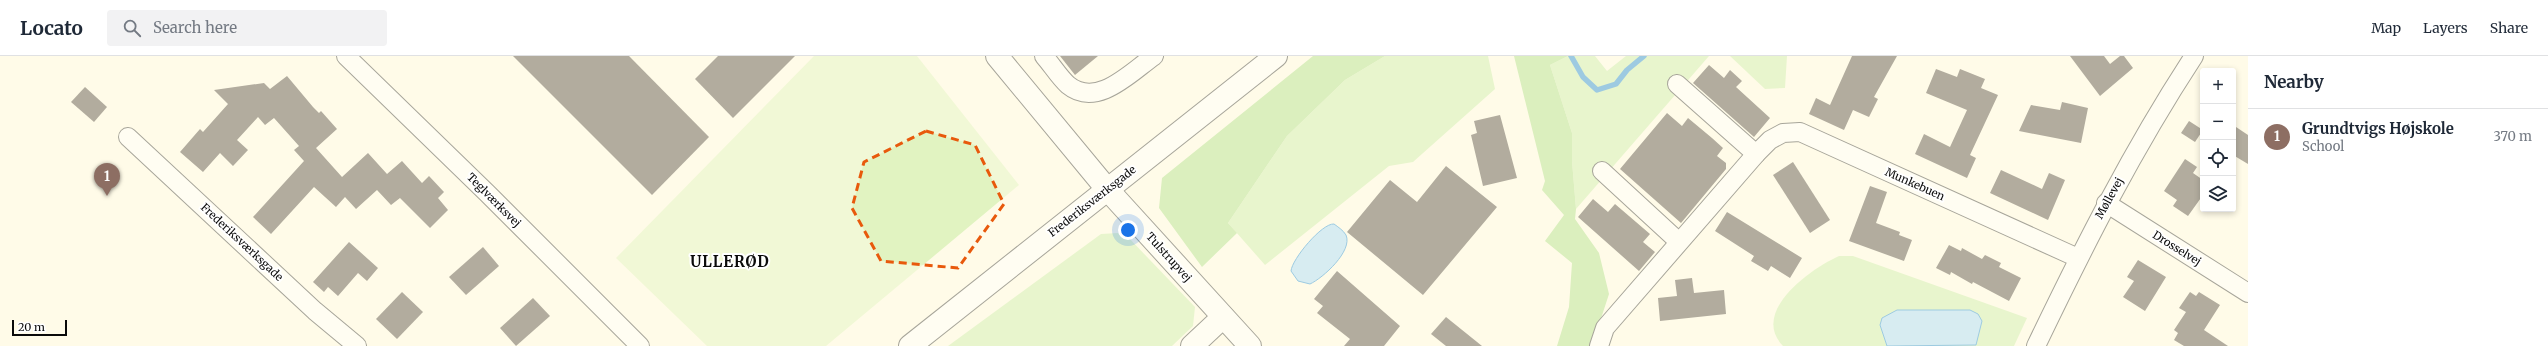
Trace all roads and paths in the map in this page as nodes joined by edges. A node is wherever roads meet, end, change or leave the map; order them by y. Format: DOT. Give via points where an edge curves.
graph roads {
  1 [pos="346,56"];
  2 [pos="997,56"];
  3 [pos="1044,56"];
  4 [pos="1154,56"];
  5 [pos="1276,56"];
  6 [pos="2194,56"];
  7 [pos="1677,84"];
  8 [pos="128,137"];
  9 [pos="1756,154"];
  10 [pos="1602,171"];
  11 [pos="1107,188"];
  12 [pos="2106,203"];
  13 [pos="1678,241"];
  14 [pos="2078,258"];
  15 [pos="2248,293"];
  16 [pos="1223,317"];
  17 [pos="357,346"];
  18 [pos="640,346"];
  19 [pos="910,346"];
  20 [pos="1192,346"];
  21 [pos="1250,346"];
  22 [pos="1599,346"];
  23 [pos="2036,346"];
  1 -- 18 [label="street, Teglværksvej"];
  2 -- 11 [label="street, Tulstrupvej"];
  3 -- 4 [label="street" via="1068,85 1090,94 1106,90"];
  5 -- 11 [label="street, Frederiksværksgade"];
  6 -- 12 [label="street, Møllevej" via="2162,105"];
  7 -- 9 [label="street"];
  8 -- 17 [label="street, Frederiksværksgade" via="315,311"];
  9 -- 13 [label="street, Munkebuen"];
  9 -- 14 [label="street, Munkebuen" via="1770,140 1783,133 1800,132"];
  10 -- 13 [label="street"];
  11 -- 16 [label="street, Tulstrupvej"];
  11 -- 19 [label="street, Frederiksværksgade"];
  12 -- 14 [label="street, Møllevej"];
  12 -- 15 [label="street, Drosselvej"];
  13 -- 22 [label="street, Munkebuen" via="1605,328"];
  14 -- 23 [label="street, Møllevej"];
  16 -- 20 [label="street"];
  16 -- 21 [label="street, Tulstrupvej"];
}
